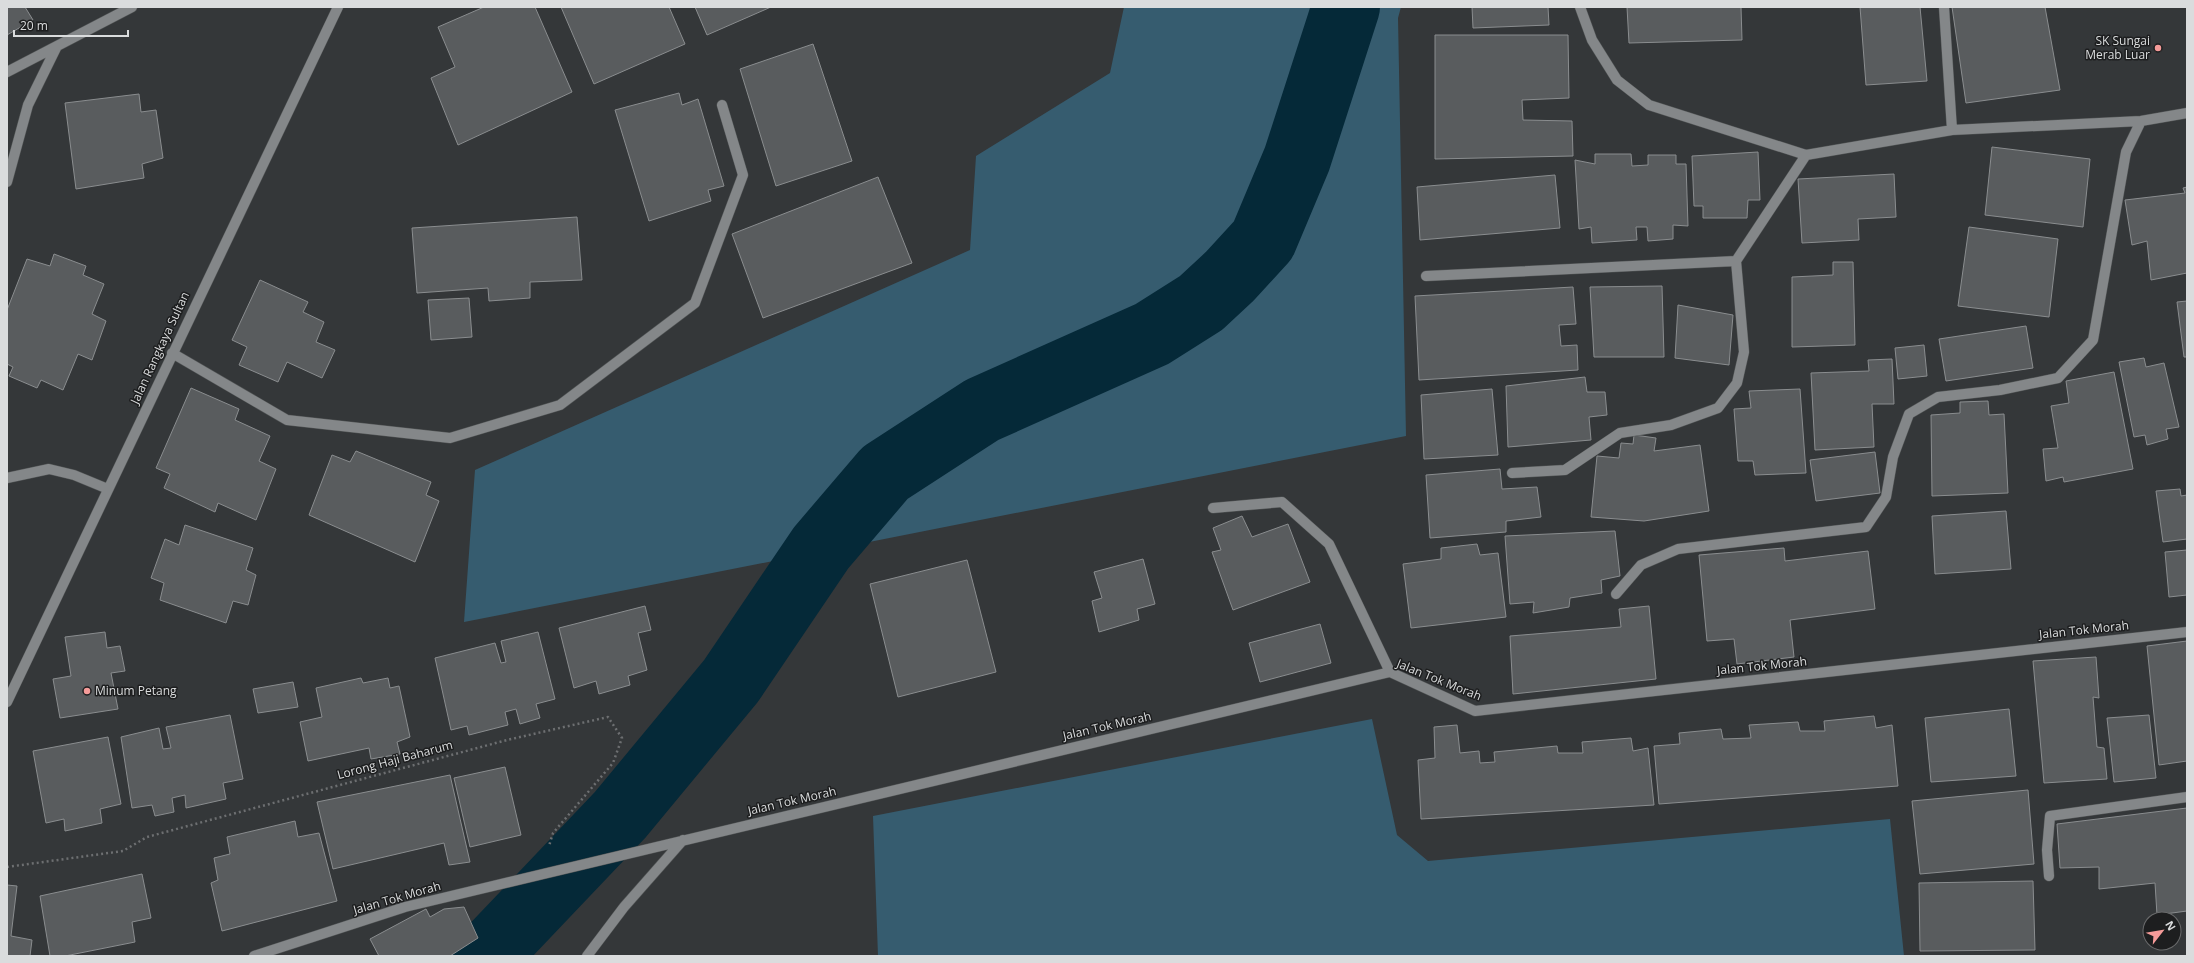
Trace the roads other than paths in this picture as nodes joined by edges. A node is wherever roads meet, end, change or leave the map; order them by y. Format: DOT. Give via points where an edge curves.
graph roads {
  1 [pos="132,7"];
  2 [pos="338,7"];
  3 [pos="1580,7"];
  4 [pos="1944,7"];
  5 [pos="58,46"];
  6 [pos="7,72"];
  7 [pos="722,105"];
  8 [pos="2187,113"];
  9 [pos="2141,122"];
  10 [pos="1952,130"];
  11 [pos="1806,155"];
  12 [pos="7,182"];
  13 [pos="1736,261"];
  14 [pos="1426,276"];
  15 [pos="172,353"];
  16 [pos="1512,473"];
  17 [pos="7,478"];
  18 [pos="108,489"];
  19 [pos="1213,508"];
  20 [pos="1616,594"];
  21 [pos="2187,632"];
  22 [pos="1390,672"];
  23 [pos="7,702"];
  24 [pos="2187,797"];
  25 [pos="682,840"];
  26 [pos="2049,876"];
  27 [pos="254,956"];
  28 [pos="587,956"];
  1 -- 5 [label="street"];
  2 -- 15 [label="street, Jalan Rangkaya Sultan"];
  3 -- 11 [label="street" via="1592,40 1617,80 1648,105"];
  4 -- 10 [label="street"];
  5 -- 6 [label="street"];
  5 -- 12 [label="street" via="28,105"];
  7 -- 15 [label="street" via="743,175 695,304 560,404 450,438 288,420"];
  8 -- 9 [label="street"];
  9 -- 10 [label="street"];
  9 -- 20 [label="street" via="2126,152 2093,340 2058,378 2000,390 1938,397 1909,414 1893,457 1886,497 1866,527 1678,549 1641,565"];
  10 -- 11 [label="street"];
  11 -- 13 [label="street"];
  13 -- 14 [label="street"];
  13 -- 16 [label="street" via="1744,352 1738,383 1718,408 1672,425 1620,433 1565,470"];
  15 -- 18 [label="street, Jalan Rangkaya Sultan"];
  17 -- 18 [label="street" via="49,469 74,475"];
  18 -- 23 [label="street, Jalan Rangkaya Sultan"];
  19 -- 22 [label="street" via="1282,502 1329,544"];
  21 -- 22 [label="street, Jalan Tok Morah" via="1475,711"];
  22 -- 25 [label="street, Jalan Tok Morah"];
  24 -- 26 [label="street" via="2050,816 2047,850"];
  25 -- 27 [label="street, Jalan Tok Morah" via="405,907"];
  25 -- 28 [label="street" via="624,907"];
}
